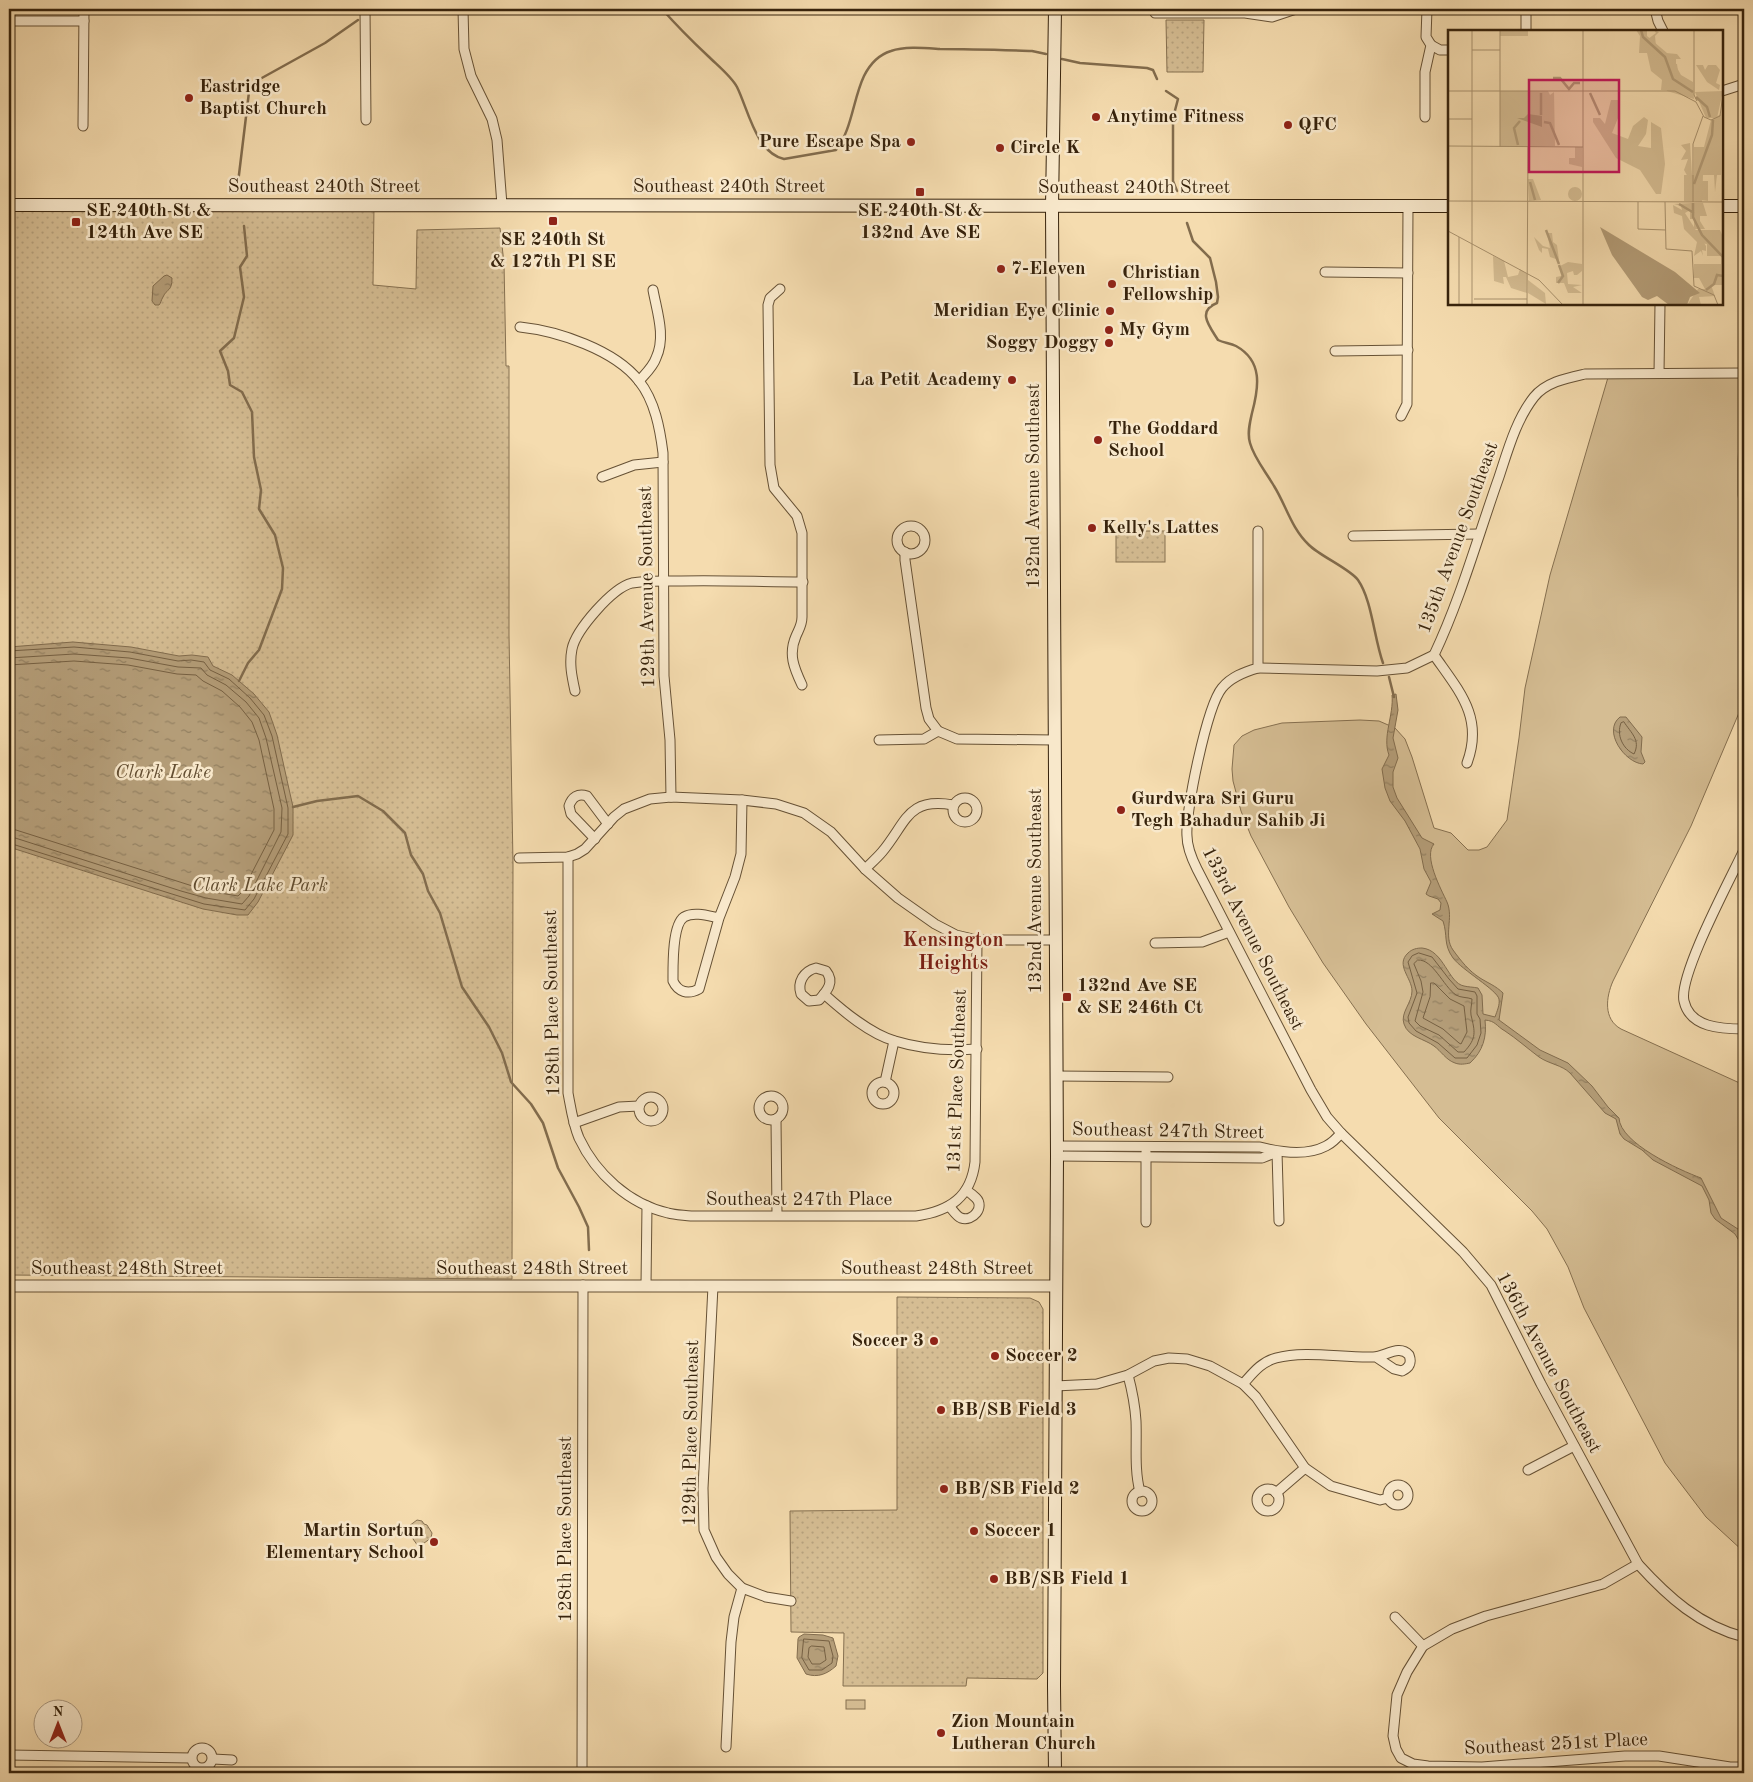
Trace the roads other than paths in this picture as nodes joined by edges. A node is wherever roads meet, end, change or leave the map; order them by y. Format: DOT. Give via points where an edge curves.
graph roads {
  1 [pos="84,9"];
  2 [pos="365,9"];
  3 [pos="463,9"];
  4 [pos="1054,9"];
  5 [pos="1296,9"];
  6 [pos="1426,9"];
  7 [pos="1526,9"];
  8 [pos="1655,9"];
  9 [pos="1155,13"];
  10 [pos="9,21"];
  11 [pos="84,21"];
  12 [pos="1526,30"];
  13 [pos="1662,30"];
  14 [pos="1431,45"];
  15 [pos="1448,50"];
  16 [pos="1744,84"];
  17 [pos="1723,91"];
  18 [pos="1425,117"];
  19 [pos="366,120"];
  20 [pos="83,126"];
  21 [pos="502,204"];
  22 [pos="9,205"];
  23 [pos="1408,206"];
  24 [pos="1448,206"];
  25 [pos="1723,206"];
  26 [pos="1744,206"];
  27 [pos="1052,207"];
  28 [pos="1325,272"];
  29 [pos="1408,273"];
  30 [pos="780,289"];
  31 [pos="653,290"];
  32 [pos="1660,305"];
  33 [pos="520,327"];
  34 [pos="1408,350"];
  35 [pos="1335,351"];
  36 [pos="1659,373"];
  37 [pos="1744,373"];
  38 [pos="639,381"];
  39 [pos="1402,416"];
  40 [pos="663,462"];
  41 [pos="602,477"];
  42 [pos="1258,531"];
  43 [pos="1479,534"];
  44 [pos="1353,536"];
  45 [pos="905,552"];
  46 [pos="663,581"];
  47 [pos="803,582"];
  48 [pos="1434,655"];
  49 [pos="1258,668"];
  50 [pos="802,685"];
  51 [pos="575,691"];
  52 [pos="938,731"];
  53 [pos="879,740"];
  54 [pos="1054,740"];
  55 [pos="1467,763"];
  56 [pos="671,797"];
  57 [pos="742,800"];
  58 [pos="954,805"];
  59 [pos="608,824"];
  60 [pos="595,838"];
  61 [pos="1744,850"];
  62 [pos="568,857"];
  63 [pos="519,858"];
  64 [pos="865,869"];
  65 [pos="719,918"];
  66 [pos="1229,932"];
  67 [pos="977,940"];
  68 [pos="1055,940"];
  69 [pos="1155,943"];
  70 [pos="824,994"];
  71 [pos="1744,1029"];
  72 [pos="894,1041"];
  73 [pos="976,1049"];
  74 [pos="1057,1076"];
  75 [pos="1168,1077"];
  76 [pos="885,1082"];
  77 [pos="639,1106"];
  78 [pos="776,1119"];
  79 [pos="574,1123"];
  80 [pos="1341,1134"];
  81 [pos="1146,1146"];
  82 [pos="1057,1151"];
  83 [pos="1277,1152"];
  84 [pos="1146,1157"];
  85 [pos="966,1190"];
  86 [pos="953,1203"];
  87 [pos="647,1206"];
  88 [pos="777,1216"];
  89 [pos="1146,1222"];
  90 [pos="1279,1222"];
  91 [pos="583,1285"];
  92 [pos="646,1285"];
  93 [pos="9,1286"];
  94 [pos="712,1286"];
  95 [pos="1055,1286"];
  96 [pos="1376,1357"];
  97 [pos="1128,1375"];
  98 [pos="1243,1384"];
  99 [pos="1055,1386"];
  100 [pos="1574,1446"];
  101 [pos="1305,1468"];
  102 [pos="1528,1470"];
  103 [pos="1140,1492"];
  104 [pos="1276,1492"];
  105 [pos="1388,1498"];
  106 [pos="1638,1564"];
  107 [pos="742,1588"];
  108 [pos="791,1601"];
  109 [pos="1395,1617"];
  110 [pos="1744,1638"];
  111 [pos="1423,1646"];
  112 [pos="726,1747"];
  113 [pos="9,1755"];
  114 [pos="191,1758"];
  115 [pos="213,1759"];
  116 [pos="232,1760"];
  117 [pos="1744,1767"];
  118 [pos="582,1773"];
  119 [pos="1055,1773"];
  1 -- 11 [label="street"];
  2 -- 19 [label="street"];
  3 -- 21 [label="street" via="464,49 471,76 492,119 497,140"];
  4 -- 27 [label="main road, 132nd Avenue Southeast"];
  5 -- 9 [label="street" via="1272,17 1245,13"];
  6 -- 14 [label="street" via="1426,37"];
  7 -- 12 [label="street"];
  8 -- 13 [label="street"];
  10 -- 11 [label="street"];
  11 -- 20 [label="street"];
  14 -- 15 [label="street"];
  14 -- 18 [label="street" via="1425,72"];
  16 -- 17 [label="street"];
  21 -- 22 [label="main road, Southeast 240th Street"];
  21 -- 27 [label="main road, Southeast 240th Street"];
  23 -- 24 [label="main road, Southeast 240th Street"];
  23 -- 27 [label="main road, Southeast 240th Street"];
  23 -- 29 [label="street"];
  25 -- 26 [label="main road"];
  27 -- 54 [label="main road, 132nd Avenue Southeast"];
  28 -- 29 [label="street"];
  29 -- 34 [label="street"];
  30 -- 47 [label="street" via="770,298 768,305 770,465 774,488 800,524"];
  31 -- 38 [label="street" via="660,344 656,359"];
  32 -- 36 [label="street"];
  33 -- 38 [label="street" via="538,329 591,347 611,357"];
  34 -- 35 [label="street"];
  34 -- 39 [label="street" via="1408,404"];
  36 -- 37 [label="street"];
  36 -- 43 [label="street, 135th Avenue Southeast" via="1585,374 1549,385 1535,396 1523,413"];
  38 -- 40 [label="street, 129th Avenue Southeast" via="654,408"];
  40 -- 41 [label="street" via="634,465"];
  40 -- 46 [label="street, 129th Avenue Southeast"];
  42 -- 49 [label="street"];
  43 -- 44 [label="street"];
  43 -- 48 [label="street, 135th Avenue Southeast" via="1446,631"];
  45 -- 52 [label="street" via="926,708"];
  46 -- 47 [label="street"];
  46 -- 51 [label="street" via="632,583 622,587 583,628 571,657"];
  46 -- 56 [label="street, 129th Avenue Southeast" via="664,676"];
  47 -- 50 [label="street" via="802,622 792,652"];
  48 -- 49 [label="street" via="1408,668 1377,671"];
  48 -- 55 [label="street, 135th Avenue Southeast" via="1468,707 1473,748"];
  49 -- 66 [label="street, 133rd Avenue Southeast" via="1229,681 1215,699 1187,819 1192,859"];
  52 -- 53 [label="street" via="924,739"];
  52 -- 54 [label="street" via="957,739"];
  54 -- 68 [label="main road, 132nd Avenue Southeast"];
  56 -- 57 [label="street"];
  56 -- 59 [label="street" via="633,805"];
  57 -- 64 [label="street" via="776,804 804,813 831,832"];
  57 -- 65 [label="street" via="741,854"];
  58 -- 64 [label="street" via="925,804 910,812 882,852"];
  59 -- 60 [label="street"];
  59 -- 60 [label="street" via="587,796 573,798 569,806 571,814"];
  60 -- 62 [label="street" via="585,849"];
  61 -- 71 [label="street" via="1689,968 1683,994 1684,1002 1698,1021 1725,1029"];
  62 -- 63 [label="street"];
  62 -- 79 [label="street, 128th Place Southeast" via="568,1093"];
  64 -- 67 [label="street" via="935,924 956,935"];
  65 -- 65 [label="street" via="690,914 678,926 673,981 682,991 699,989"];
  66 -- 69 [label="street" via="1202,942"];
  66 -- 80 [label="street, 133rd Avenue Southeast" via="1311,1090"];
  67 -- 68 [label="street"];
  67 -- 73 [label="street, 131st Place Southeast"];
  68 -- 74 [label="main road, 132nd Avenue Southeast"];
  70 -- 72 [label="street" via="858,1021"];
  72 -- 73 [label="street" via="952,1051"];
  72 -- 76 [label="street"];
  73 -- 85 [label="street, 131st Place Southeast" via="975,1162 974,1174"];
  74 -- 75 [label="street"];
  74 -- 82 [label="main road, 132nd Avenue Southeast"];
  77 -- 79 [label="street" via="619,1107"];
  78 -- 88 [label="street"];
  79 -- 87 [label="street, 128th Place Southeast" via="590,1158 607,1178"];
  80 -- 83 [label="street, Southeast 247th Street" via="1320,1148"];
  80 -- 100 [label="street, 136th Avenue Southeast" via="1463,1252 1492,1286"];
  81 -- 82 [label="street, Southeast 247th Street"];
  81 -- 83 [label="street, Southeast 247th Street" via="1260,1147"];
  81 -- 84 [label="street"];
  82 -- 84 [label="street, Southeast 247th Street"];
  82 -- 95 [label="main road, 132nd Avenue Southeast"];
  83 -- 84 [label="street, Southeast 247th Street" via="1262,1158"];
  83 -- 90 [label="street"];
  84 -- 89 [label="street"];
  85 -- 86 [label="street, 131st Place Southeast"];
  85 -- 86 [label="street, 131st Place Southeast" via="977,1198 979,1207 976,1214 968,1218 959,1217"];
  86 -- 88 [label="street, Southeast 247th Place" via="916,1216"];
  87 -- 88 [label="street, Southeast 247th Place" via="668,1214 691,1216"];
  87 -- 92 [label="street"];
  91 -- 92 [label="street, Southeast 248th Street"];
  91 -- 93 [label="street, Southeast 248th Street"];
  91 -- 118 [label="street, 128th Place Southeast"];
  92 -- 94 [label="street, Southeast 248th Street"];
  94 -- 95 [label="street, Southeast 248th Street"];
  94 -- 107 [label="street, 129th Place Southeast" via="704,1530 716,1557"];
  95 -- 99 [label="main road, 132nd Avenue Southeast"];
  96 -- 98 [label="street" via="1278,1357 1259,1366"];
  97 -- 98 [label="street" via="1154,1361 1169,1358 1210,1366"];
  97 -- 99 [label="street" via="1097,1384"];
  97 -- 103 [label="street" via="1135,1410"];
  98 -- 101 [label="street" via="1256,1397"];
  99 -- 119 [label="main road, 132nd Avenue Southeast"];
  100 -- 102 [label="street"];
  100 -- 106 [label="street, 136th Avenue Southeast"];
  101 -- 104 [label="street"];
  101 -- 105 [label="street" via="1331,1486 1380,1500"];
  106 -- 110 [label="street, 136th Avenue Southeast" via="1686,1610 1707,1624"];
  106 -- 111 [label="street" via="1603,1584 1486,1616 1452,1629"];
  107 -- 108 [label="street" via="766,1597"];
  107 -- 112 [label="street" via="731,1642"];
  109 -- 111 [label="street"];
  111 -- 117 [label="street, Southeast 251st Place" via="1397,1695 1393,1736 1401,1758 1413,1764 1482,1767 1658,1756"];
  113 -- 114 [label="street"];
  114 -- 115 [label="street" via="192,1754 203,1749"];
  114 -- 115 [label="street" via="202,1768"];
  115 -- 116 [label="street"];
}
